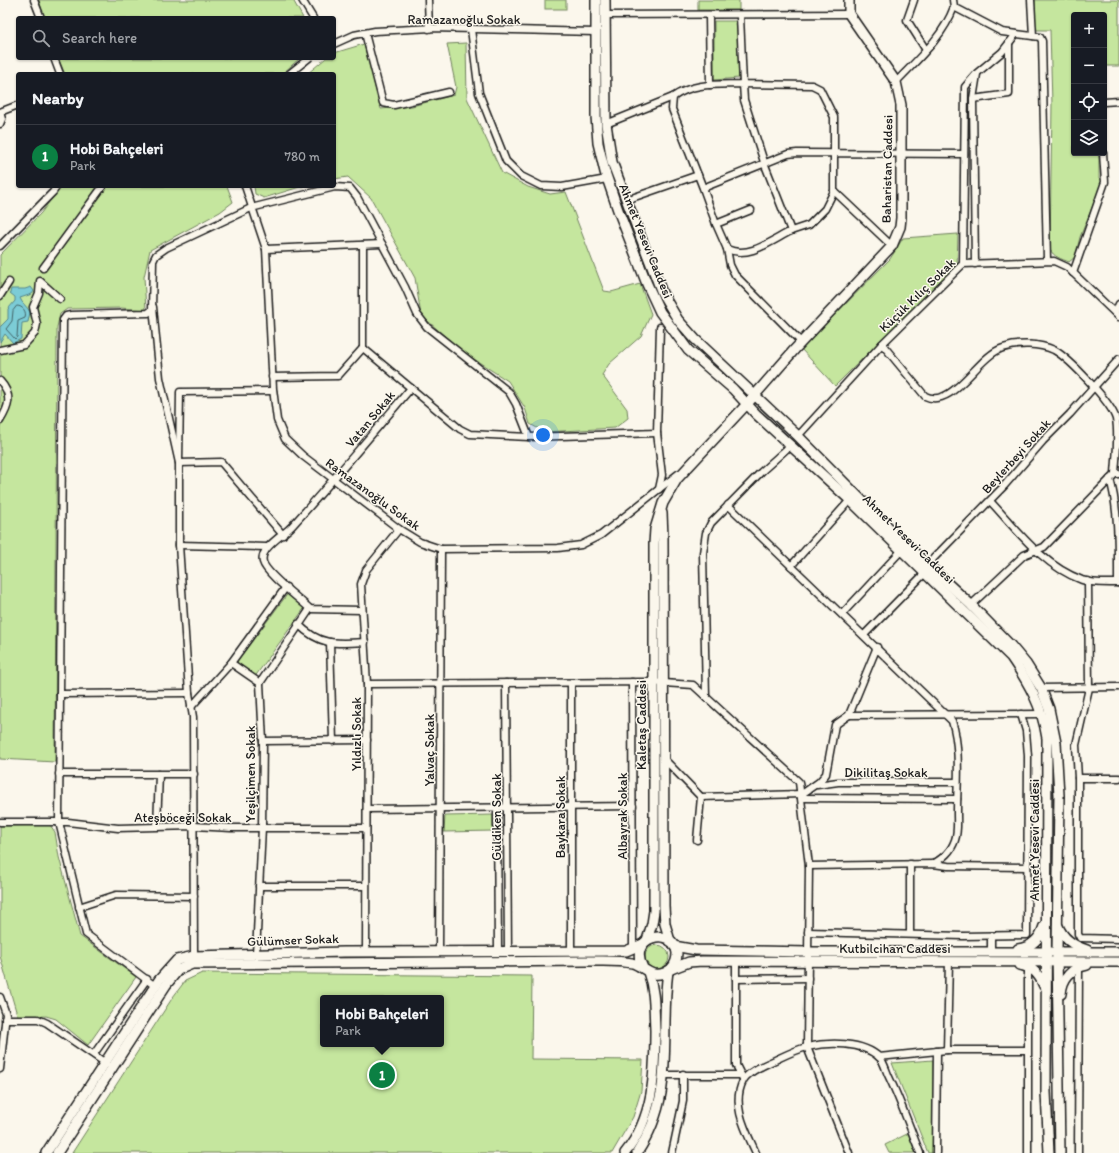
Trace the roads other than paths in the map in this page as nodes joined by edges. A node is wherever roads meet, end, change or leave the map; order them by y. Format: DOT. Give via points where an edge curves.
graph roads {
  1 [pos="34,0"];
  2 [pos="302,0"];
  3 [pos="428,0"];
  4 [pos="596,0"];
  5 [pos="606,0"];
  6 [pos="849,0"];
  7 [pos="914,0"];
  8 [pos="1032,0"];
  9 [pos="954,3"];
  10 [pos="849,14"];
  11 [pos="605,15"];
  12 [pos="39,16"];
  13 [pos="312,16"];
  14 [pos="710,16"];
  15 [pos="740,16"];
  16 [pos="429,29"];
  17 [pos="471,29"];
  18 [pos="595,32"];
  19 [pos="365,33"];
  20 [pos="1016,34"];
  21 [pos="1032,36"];
  22 [pos="336,43"];
  23 [pos="1009,43"];
  24 [pos="926,50"];
  25 [pos="55,60"];
  26 [pos="306,60"];
  27 [pos="59,72"];
  28 [pos="292,72"];
  29 [pos="977,73"];
  30 [pos="896,82"];
  31 [pos="743,84"];
  32 [pos="710,85"];
  33 [pos="449,92"];
  34 [pos="673,97"];
  35 [pos="973,99"];
  36 [pos="1107,102"];
  37 [pos="1119,102"];
  38 [pos="16,106"];
  39 [pos="0,112"];
  40 [pos="0,124"];
  41 [pos="606,124"];
  42 [pos="834,153"];
  43 [pos="900,153"];
  44 [pos="964,154"];
  45 [pos="1103,156"];
  46 [pos="765,165"];
  47 [pos="698,175"];
  48 [pos="607,179"];
  49 [pos="336,187"];
  50 [pos="55,188"];
  51 [pos="102,188"];
  52 [pos="246,188"];
  53 [pos="331,188"];
  54 [pos="703,188"];
  55 [pos="834,191"];
  56 [pos="626,200"];
  57 [pos="251,208"];
  58 [pos="751,210"];
  59 [pos="716,224"];
  60 [pos="791,231"];
  61 [pos="1,243"];
  62 [pos="382,244"];
  63 [pos="363,245"];
  64 [pos="892,246"];
  65 [pos="266,249"];
  66 [pos="727,249"];
  67 [pos="1047,260"];
  68 [pos="964,264"];
  69 [pos="976,264"];
  70 [pos="43,268"];
  71 [pos="1072,273"];
  72 [pos="9,282"];
  73 [pos="0,296"];
  74 [pos="60,299"];
  75 [pos="152,300"];
  76 [pos="1119,304"];
  77 [pos="1117,315"];
  78 [pos="660,326"];
  79 [pos="801,342"];
  80 [pos="882,344"];
  81 [pos="363,348"];
  82 [pos="0,349"];
  83 [pos="1119,359"];
  84 [pos="272,377"];
  85 [pos="0,381"];
  86 [pos="1093,386"];
  87 [pos="410,388"];
  88 [pos="273,391"];
  89 [pos="754,394"];
  90 [pos="747,404"];
  91 [pos="0,421"];
  92 [pos="657,433"];
  93 [pos="529,436"];
  94 [pos="798,436"];
  95 [pos="791,445"];
  96 [pos="180,463"];
  97 [pos="689,465"];
  98 [pos="1115,476"];
  99 [pos="334,480"];
  100 [pos="660,489"];
  101 [pos="850,500"];
  102 [pos="990,501"];
  103 [pos="728,505"];
  104 [pos="399,529"];
  105 [pos="283,535"];
  106 [pos="179,545"];
  107 [pos="266,547"];
  108 [pos="441,549"];
  109 [pos="1035,550"];
  110 [pos="902,551"];
  111 [pos="791,566"];
  112 [pos="926,569"];
  113 [pos="1088,581"];
  114 [pos="1118,583"];
  115 [pos="286,587"];
  116 [pos="971,605"];
  117 [pos="310,609"];
  118 [pos="361,610"];
  119 [pos="842,614"];
  120 [pos="298,624"];
  121 [pos="864,635"];
  122 [pos="330,642"];
  123 [pos="365,642"];
  124 [pos="877,647"];
  125 [pos="231,663"];
  126 [pos="632,682"];
  127 [pos="658,682"];
  128 [pos="260,683"];
  129 [pos="440,683"];
  130 [pos="506,683"];
  131 [pos="571,683"];
  132 [pos="367,684"];
  133 [pos="1119,687"];
  134 [pos="1041,688"];
  135 [pos="1090,688"];
  136 [pos="189,693"];
  137 [pos="60,694"];
  138 [pos="706,697"];
  139 [pos="191,706"];
  140 [pos="1021,714"];
  141 [pos="1042,714"];
  142 [pos="849,715"];
  143 [pos="947,715"];
  144 [pos="367,740"];
  145 [pos="263,741"];
  146 [pos="333,741"];
  147 [pos="664,759"];
  148 [pos="59,774"];
  149 [pos="159,774"];
  150 [pos="194,774"];
  151 [pos="1078,778"];
  152 [pos="1119,778"];
  153 [pos="957,782"];
  154 [pos="815,785"];
  155 [pos="802,796"];
  156 [pos="701,797"];
  157 [pos="957,799"];
  158 [pos="633,806"];
  159 [pos="571,807"];
  160 [pos="440,808"];
  161 [pos="497,808"];
  162 [pos="507,808"];
  163 [pos="367,809"];
  164 [pos="0,822"];
  165 [pos="59,822"];
  166 [pos="157,826"];
  167 [pos="194,826"];
  168 [pos="262,827"];
  169 [pos="366,828"];
  170 [pos="697,840"];
  171 [pos="910,864"];
  172 [pos="933,864"];
  173 [pos="809,866"];
  174 [pos="1028,867"];
  175 [pos="259,886"];
  176 [pos="366,886"];
  177 [pos="194,896"];
  178 [pos="79,907"];
  179 [pos="1046,919"];
  180 [pos="1057,925"];
  181 [pos="808,932"];
  182 [pos="910,934"];
  183 [pos="991,936"];
  184 [pos="1119,939"];
  185 [pos="645,942"];
  186 [pos="672,943"];
  187 [pos="633,949"];
  188 [pos="508,951"];
  189 [pos="366,952"];
  190 [pos="439,952"];
  191 [pos="498,952"];
  192 [pos="571,952"];
  193 [pos="808,952"];
  194 [pos="991,952"];
  195 [pos="1007,952"];
  196 [pos="1046,952"];
  197 [pos="1057,952"];
  198 [pos="1092,952"];
  199 [pos="1119,952"];
  200 [pos="256,954"];
  201 [pos="194,956"];
  202 [pos="736,961"];
  203 [pos="808,961"];
  204 [pos="949,962"];
  205 [pos="998,962"];
  206 [pos="1046,962"];
  207 [pos="1057,962"];
  208 [pos="1102,962"];
  209 [pos="1119,962"];
  210 [pos="1028,967"];
  211 [pos="1079,967"];
  212 [pos="646,970"];
  213 [pos="670,970"];
  214 [pos="808,978"];
  215 [pos="736,979"];
  216 [pos="146,980"];
  217 [pos="155,986"];
  218 [pos="1046,990"];
  219 [pos="0,997"];
  220 [pos="5,1019"];
  221 [pos="1057,1031"];
  222 [pos="807,1047"];
  223 [pos="1,1049"];
  224 [pos="947,1050"];
  225 [pos="1027,1050"];
  226 [pos="937,1051"];
  227 [pos="94,1054"];
  228 [pos="879,1057"];
  229 [pos="108,1065"];
  230 [pos="0,1070"];
  231 [pos="683,1074"];
  232 [pos="664,1075"];
  233 [pos="742,1077"];
  234 [pos="46,1153"];
  235 [pos="57,1153"];
  236 [pos="625,1153"];
  237 [pos="637,1153"];
  238 [pos="672,1153"];
  239 [pos="756,1153"];
  240 [pos="849,1153"];
  241 [pos="920,1153"];
  242 [pos="936,1153"];
  243 [pos="1028,1153"];
  244 [pos="1048,1153"];
  245 [pos="1060,1153"];
  246 [pos="1078,1153"];
  1 -- 12 [label="street"];
  2 -- 13 [label="street"];
  3 -- 16 [label="street"];
  4 -- 18 [label="street, Ahmet Yesevi Caddesi"];
  5 -- 11 [label="street, Ahmet Yesevi Caddesi"];
  6 -- 10 [label="street"];
  7 -- 24 [label="street" via="907,20"];
  8 -- 21 [label="street"];
  9 -- 20 [label="street" via="1002,32"];
  9 -- 24 [label="street" via="948,22"];
  10 -- 15 [label="street"];
  10 -- 30 [label="street, Baharistan Caddesi"];
  11 -- 14 [label="street"];
  11 -- 41 [label="street, Ahmet Yesevi Caddesi"];
  14 -- 15 [label="street"];
  14 -- 32 [label="street"];
  15 -- 31 [label="street"];
  16 -- 17 [label="street, Ramazanoğlu Sokak"];
  16 -- 19 [label="street, Ramazanoğlu Sokak"];
  17 -- 18 [label="street, Ramazanoğlu Sokak"];
  17 -- 48 [label="street" via="479,93 506,161 521,176 540,186 562,187"];
  18 -- 48 [label="street, Ahmet Yesevi Caddesi" via="598,143"];
  19 -- 22 [label="street, Ramazanoğlu Sokak"];
  19 -- 33 [label="street" via="383,103 394,105"];
  20 -- 21 [label="street"];
  20 -- 23 [label="street"];
  21 -- 67 [label="street" via="1040,37 1042,41"];
  23 -- 29 [label="street"];
  23 -- 35 [label="street" via="1009,94"];
  24 -- 30 [label="street"];
  25 -- 27 [label="street"];
  26 -- 28 [label="street"];
  29 -- 35 [label="street"];
  29 -- 44 [label="street" via="965,87"];
  30 -- 43 [label="street, Baharistan Caddesi" via="901,105"];
  31 -- 32 [label="street"];
  31 -- 42 [label="street" via="812,85 820,89 834,117"];
  31 -- 46 [label="street" via="744,100"];
  32 -- 34 [label="street" via="683,90"];
  34 -- 41 [label="street"];
  34 -- 47 [label="street" via="672,109"];
  35 -- 69 [label="street"];
  36 -- 37 [label="street"];
  38 -- 39 [label="street"];
  39 -- 40 [label="street"];
  41 -- 56 [label="street, Ahmet Yesevi Caddesi" via="612,162"];
  42 -- 43 [label="street"];
  42 -- 46 [label="street" via="788,154"];
  42 -- 55 [label="street"];
  43 -- 44 [label="street"];
  43 -- 64 [label="street, Baharistan Caddesi" via="901,218"];
  44 -- 68 [label="street"];
  45 -- 71 [label="street" via="1105,182"];
  46 -- 54 [label="street"];
  46 -- 60 [label="street"];
  47 -- 54 [label="street"];
  47 -- 56 [label="street"];
  48 -- 90 [label="street, Ahmet Yesevi Caddesi" via="660,312 688,350"];
  49 -- 62 [label="street" via="350,188"];
  50 -- 61 [label="street"];
  51 -- 70 [label="street"];
  52 -- 57 [label="street, Ramazanoğlu Sokak"];
  53 -- 57 [label="street"];
  54 -- 59 [label="street"];
  55 -- 60 [label="street" via="825,209 809,225"];
  55 -- 64 [label="street"];
  56 -- 89 [label="street, Ahmet Yesevi Caddesi" via="662,293 678,320"];
  57 -- 65 [label="street, Ramazanoğlu Sokak"];
  57 -- 75 [label="street" via="156,255 153,261"];
  58 -- 59 [label="street"];
  59 -- 66 [label="street"];
  60 -- 66 [label="street" via="747,253 735,253"];
  62 -- 63 [label="street"];
  62 -- 93 [label="street" via="417,314 427,327 509,392"];
  63 -- 65 [label="street"];
  63 -- 81 [label="street"];
  64 -- 79 [label="street, Baharistan Caddesi"];
  65 -- 84 [label="street, Ramazanoğlu Sokak"];
  66 -- 79 [label="street" via="735,275"];
  67 -- 69 [label="street, Küçük Kılıç Sokak"];
  67 -- 71 [label="street, Küçük Kılıç Sokak" via="1067,267"];
  68 -- 69 [label="street, Küçük Kılıç Sokak"];
  68 -- 80 [label="street, Küçük Kılıç Sokak"];
  71 -- 77 [label="street, Küçük Kılıç Sokak"];
  72 -- 73 [label="street"];
  74 -- 82 [label="street" via="40,281 39,293 33,307 37,324 35,333 24,345"];
  75 -- 96 [label="street" via="160,378"];
  75 -- 137 [label="street" via="152,310 144,315 71,315 63,320"];
  76 -- 77 [label="street"];
  78 -- 92 [label="street"];
  79 -- 89 [label="street, Baharistan Caddesi"];
  80 -- 86 [label="street" via="925,396 934,400 948,395 992,354 1002,348 1016,346 1030,345 1054,350"];
  80 -- 94 [label="street, Küçük Kılıç Sokak"];
  81 -- 84 [label="street" via="338,376"];
  81 -- 87 [label="street"];
  83 -- 86 [label="street, Beylerbeyi Sokak"];
  84 -- 88 [label="street, Ramazanoğlu Sokak"];
  85 -- 91 [label="street" via="8,392 9,402 7,411"];
  86 -- 98 [label="street" via="1111,407 1116,419 1118,431"];
  86 -- 102 [label="street, Beylerbeyi Sokak"];
  87 -- 93 [label="street" via="460,429 470,434"];
  87 -- 99 [label="street, Vatan Sokak"];
  88 -- 96 [label="street" via="180,392"];
  88 -- 99 [label="street, Ramazanoğlu Sokak" via="277,420 285,439"];
  89 -- 90 [label="street, Kaletaş Caddesi"];
  89 -- 94 [label="street, Ahmet Yesevi Caddesi"];
  90 -- 95 [label="street, Ahmet Yesevi Caddesi"];
  90 -- 97 [label="street, Kaletaş Caddesi"];
  92 -- 93 [label="street"];
  92 -- 100 [label="street" via="662,475"];
  94 -- 112 [label="street, Ahmet Yesevi Caddesi"];
  95 -- 101 [label="street, Ahmet Yesevi Caddesi"];
  95 -- 103 [label="street"];
  96 -- 105 [label="street" via="221,462"];
  96 -- 106 [label="street"];
  97 -- 100 [label="street, Ramazanoğlu Sokak"];
  97 -- 127 [label="street, Kaletaş Caddesi" via="669,491 655,536"];
  98 -- 109 [label="street" via="1044,547"];
  98 -- 114 [label="street"];
  99 -- 104 [label="street, Ramazanoğlu Sokak"];
  99 -- 105 [label="street, Vatan Sokak"];
  100 -- 108 [label="street, Ramazanoğlu Sokak" via="601,535 581,545 558,548"];
  101 -- 110 [label="street, Ahmet Yesevi Caddesi"];
  101 -- 111 [label="street"];
  102 -- 109 [label="street"];
  102 -- 112 [label="street, Beylerbeyi Sokak"];
  103 -- 111 [label="street"];
  103 -- 138 [label="street" via="711,523 706,533 703,553"];
  104 -- 108 [label="street, Ramazanoğlu Sokak" via="420,542"];
  104 -- 118 [label="street, Yıldızlı Sokak" via="363,577"];
  105 -- 107 [label="street, Vatan Sokak"];
  106 -- 107 [label="street"];
  106 -- 136 [label="street"];
  107 -- 115 [label="street" via="263,562 271,574"];
  108 -- 129 [label="street, Yalvaç Sokak"];
  109 -- 113 [label="street" via="1063,571"];
  109 -- 116 [label="street" via="1024,555"];
  110 -- 112 [label="street, Ahmet Yesevi Caddesi"];
  110 -- 119 [label="street"];
  111 -- 119 [label="street"];
  112 -- 116 [label="street, Ahmet Yesevi Caddesi"];
  112 -- 121 [label="street, Beylerbeyi Sokak"];
  112 -- 141 [label="street, Ahmet Yesevi Caddesi" via="1011,657 1031,687"];
  113 -- 114 [label="street"];
  113 -- 135 [label="street"];
  115 -- 117 [label="street"];
  115 -- 125 [label="street"];
  116 -- 134 [label="street, Ahmet Yesevi Caddesi" via="1022,660"];
  117 -- 118 [label="street"];
  117 -- 120 [label="street"];
  118 -- 123 [label="street, Yıldızlı Sokak"];
  119 -- 121 [label="street"];
  120 -- 122 [label="street" via="310,637"];
  120 -- 128 [label="street"];
  121 -- 124 [label="street"];
  122 -- 123 [label="street"];
  122 -- 146 [label="street"];
  123 -- 132 [label="street, Yıldızlı Sokak"];
  124 -- 142 [label="street"];
  124 -- 143 [label="street"];
  125 -- 128 [label="street"];
  125 -- 139 [label="street"];
  126 -- 127 [label="street"];
  126 -- 131 [label="street"];
  126 -- 158 [label="street, Albayrak Sokak"];
  127 -- 138 [label="street" via="693,685"];
  127 -- 147 [label="street, Kaletaş Caddesi"];
  127 -- 185 [label="street, Kaletaş Caddesi" via="654,915"];
  128 -- 145 [label="street, Yeşilçimen Sokak"];
  129 -- 130 [label="street"];
  129 -- 132 [label="street"];
  129 -- 160 [label="street, Yalvaç Sokak"];
  130 -- 131 [label="street"];
  130 -- 162 [label="street, Güldiken Sokak"];
  131 -- 159 [label="street, Baykara Sokak"];
  132 -- 144 [label="street, Yıldızlı Sokak"];
  133 -- 135 [label="street"];
  134 -- 135 [label="street"];
  134 -- 180 [label="street, Ahmet Yesevi Caddesi" via="1049,709 1057,762"];
  135 -- 151 [label="street" via="1076,745"];
  136 -- 137 [label="street"];
  136 -- 139 [label="street"];
  137 -- 148 [label="street"];
  138 -- 155 [label="street" via="799,782"];
  139 -- 150 [label="street"];
  140 -- 141 [label="street"];
  140 -- 143 [label="street"];
  140 -- 174 [label="street" via="1026,731 1028,756"];
  141 -- 179 [label="street, Ahmet Yesevi Caddesi" via="1047,738"];
  142 -- 143 [label="street"];
  142 -- 154 [label="street" via="835,725 826,774"];
  143 -- 153 [label="street" via="955,730"];
  144 -- 146 [label="street"];
  144 -- 163 [label="street, Yıldızlı Sokak"];
  145 -- 146 [label="street"];
  145 -- 168 [label="street, Yeşilçimen Sokak"];
  147 -- 156 [label="street"];
  147 -- 186 [label="street, Kaletaş Caddesi" via="664,913"];
  148 -- 149 [label="street"];
  148 -- 165 [label="street"];
  149 -- 150 [label="street"];
  149 -- 166 [label="street"];
  150 -- 167 [label="street"];
  151 -- 152 [label="street"];
  151 -- 184 [label="street" via="1078,934 1080,938"];
  153 -- 154 [label="street, Dikilitaş Sokak" via="838,782"];
  153 -- 157 [label="street"];
  154 -- 155 [label="street"];
  155 -- 156 [label="street"];
  155 -- 157 [label="street"];
  155 -- 173 [label="street"];
  156 -- 170 [label="street"];
  157 -- 172 [label="street" via="955,841 943,858"];
  158 -- 159 [label="street"];
  158 -- 187 [label="street, Albayrak Sokak"];
  159 -- 162 [label="street"];
  159 -- 192 [label="street, Baykara Sokak"];
  160 -- 161 [label="street"];
  160 -- 163 [label="street"];
  160 -- 190 [label="street, Yalvaç Sokak"];
  161 -- 162 [label="street"];
  161 -- 191 [label="street"];
  162 -- 188 [label="street, Güldiken Sokak"];
  163 -- 169 [label="street, Yıldızlı Sokak"];
  164 -- 165 [label="street, Ateşböceği Sokak"];
  165 -- 166 [label="street, Ateşböceği Sokak" via="118,828"];
  165 -- 178 [label="street"];
  166 -- 167 [label="street, Ateşböceği Sokak"];
  167 -- 168 [label="street, Ateşböceği Sokak"];
  167 -- 177 [label="street"];
  168 -- 169 [label="street, Ateşböceği Sokak"];
  168 -- 175 [label="street, Yeşilçimen Sokak"];
  169 -- 176 [label="street, Yıldızlı Sokak"];
  171 -- 172 [label="street"];
  171 -- 173 [label="street"];
  171 -- 182 [label="street"];
  172 -- 174 [label="street"];
  173 -- 181 [label="street"];
  174 -- 183 [label="street" via="1027,935"];
  175 -- 176 [label="street"];
  175 -- 200 [label="street, Yeşilçimen Sokak"];
  176 -- 189 [label="street, Yıldızlı Sokak"];
  177 -- 178 [label="street" via="116,895"];
  177 -- 201 [label="street"];
  178 -- 216 [label="street" via="86,934"];
  179 -- 195 [label="street" via="1042,932 1035,942"];
  179 -- 196 [label="street, Ahmet Yesevi Caddesi"];
  180 -- 197 [label="street, Ahmet Yesevi Caddesi"];
  180 -- 198 [label="street" via="1064,937"];
  181 -- 182 [label="street"];
  181 -- 193 [label="street"];
  182 -- 183 [label="street"];
  183 -- 194 [label="street"];
  185 -- 186 [label="street" via="659,936"];
  185 -- 187 [label="street, Gülümser Sokak"];
  185 -- 212 [label="street" via="639,956"];
  186 -- 193 [label="street, Kutbilcihan Caddesi" via="696,950"];
  186 -- 213 [label="street" via="677,958"];
  187 -- 192 [label="street, Gülümser Sokak"];
  188 -- 191 [label="street, Gülümser Sokak"];
  188 -- 192 [label="street, Gülümser Sokak"];
  189 -- 190 [label="street, Gülümser Sokak"];
  189 -- 200 [label="street, Gülümser Sokak"];
  190 -- 191 [label="street, Gülümser Sokak"];
  193 -- 194 [label="street, Kutbilcihan Caddesi"];
  193 -- 203 [label="street"];
  194 -- 195 [label="street, Kutbilcihan Caddesi"];
  195 -- 196 [label="street, Kutbilcihan Caddesi"];
  196 -- 197 [label="street, Kutbilcihan Caddesi"];
  196 -- 206 [label="street, Ahmet Yesevi Caddesi"];
  197 -- 198 [label="street, Kutbilcihan Caddesi"];
  197 -- 207 [label="street, Ahmet Yesevi Caddesi"];
  198 -- 199 [label="street, Kutbilcihan Caddesi"];
  200 -- 201 [label="street, Gülümser Sokak"];
  201 -- 217 [label="street, Gülümser Sokak" via="177,960"];
  202 -- 203 [label="street, Kutbilcihan Caddesi"];
  202 -- 213 [label="street, Kutbilcihan Caddesi" via="696,961"];
  202 -- 215 [label="street"];
  203 -- 204 [label="street, Kutbilcihan Caddesi"];
  203 -- 214 [label="street"];
  204 -- 205 [label="street, Kutbilcihan Caddesi"];
  204 -- 224 [label="street"];
  205 -- 206 [label="street, Kutbilcihan Caddesi"];
  205 -- 210 [label="street"];
  206 -- 207 [label="street, Kutbilcihan Caddesi"];
  206 -- 218 [label="street, Ahmet Yesevi Caddesi"];
  207 -- 208 [label="street, Kutbilcihan Caddesi"];
  207 -- 221 [label="street, Ahmet Yesevi Caddesi"];
  208 -- 209 [label="street, Kutbilcihan Caddesi"];
  208 -- 211 [label="street"];
  210 -- 218 [label="street" via="1039,976"];
  210 -- 225 [label="street"];
  211 -- 221 [label="street" via="1071,972 1062,986"];
  211 -- 246 [label="street"];
  212 -- 213 [label="street" via="660,974"];
  212 -- 229 [label="street" via="633,963 589,961 192,964 178,970"];
  212 -- 236 [label="street" via="654,988 655,1076 640,1130"];
  213 -- 232 [label="street" via="664,1003"];
  214 -- 215 [label="street"];
  214 -- 222 [label="street"];
  215 -- 233 [label="street" via="736,1065"];
  216 -- 217 [label="street"];
  216 -- 227 [label="street"];
  217 -- 229 [label="street, Gülümser Sokak"];
  218 -- 244 [label="street, Ahmet Yesevi Caddesi"];
  219 -- 220 [label="street" via="6,1014"];
  220 -- 223 [label="street"];
  220 -- 227 [label="street" via="38,1019"];
  221 -- 245 [label="street, Ahmet Yesevi Caddesi"];
  222 -- 228 [label="street" via="847,1045 867,1049"];
  222 -- 233 [label="street" via="761,1066"];
  222 -- 240 [label="street"];
  223 -- 230 [label="street"];
  224 -- 225 [label="street"];
  224 -- 226 [label="street"];
  225 -- 243 [label="street"];
  226 -- 228 [label="street"];
  226 -- 242 [label="street"];
  227 -- 229 [label="street"];
  228 -- 241 [label="street" via="899,1098"];
  229 -- 234 [label="street, Gülümser Sokak"];
  229 -- 235 [label="street"];
  231 -- 232 [label="street"];
  231 -- 233 [label="street"];
  231 -- 238 [label="street" via="683,1102"];
  232 -- 237 [label="street" via="659,1105 649,1133"];
  233 -- 239 [label="street" via="738,1104 743,1124"];
}
